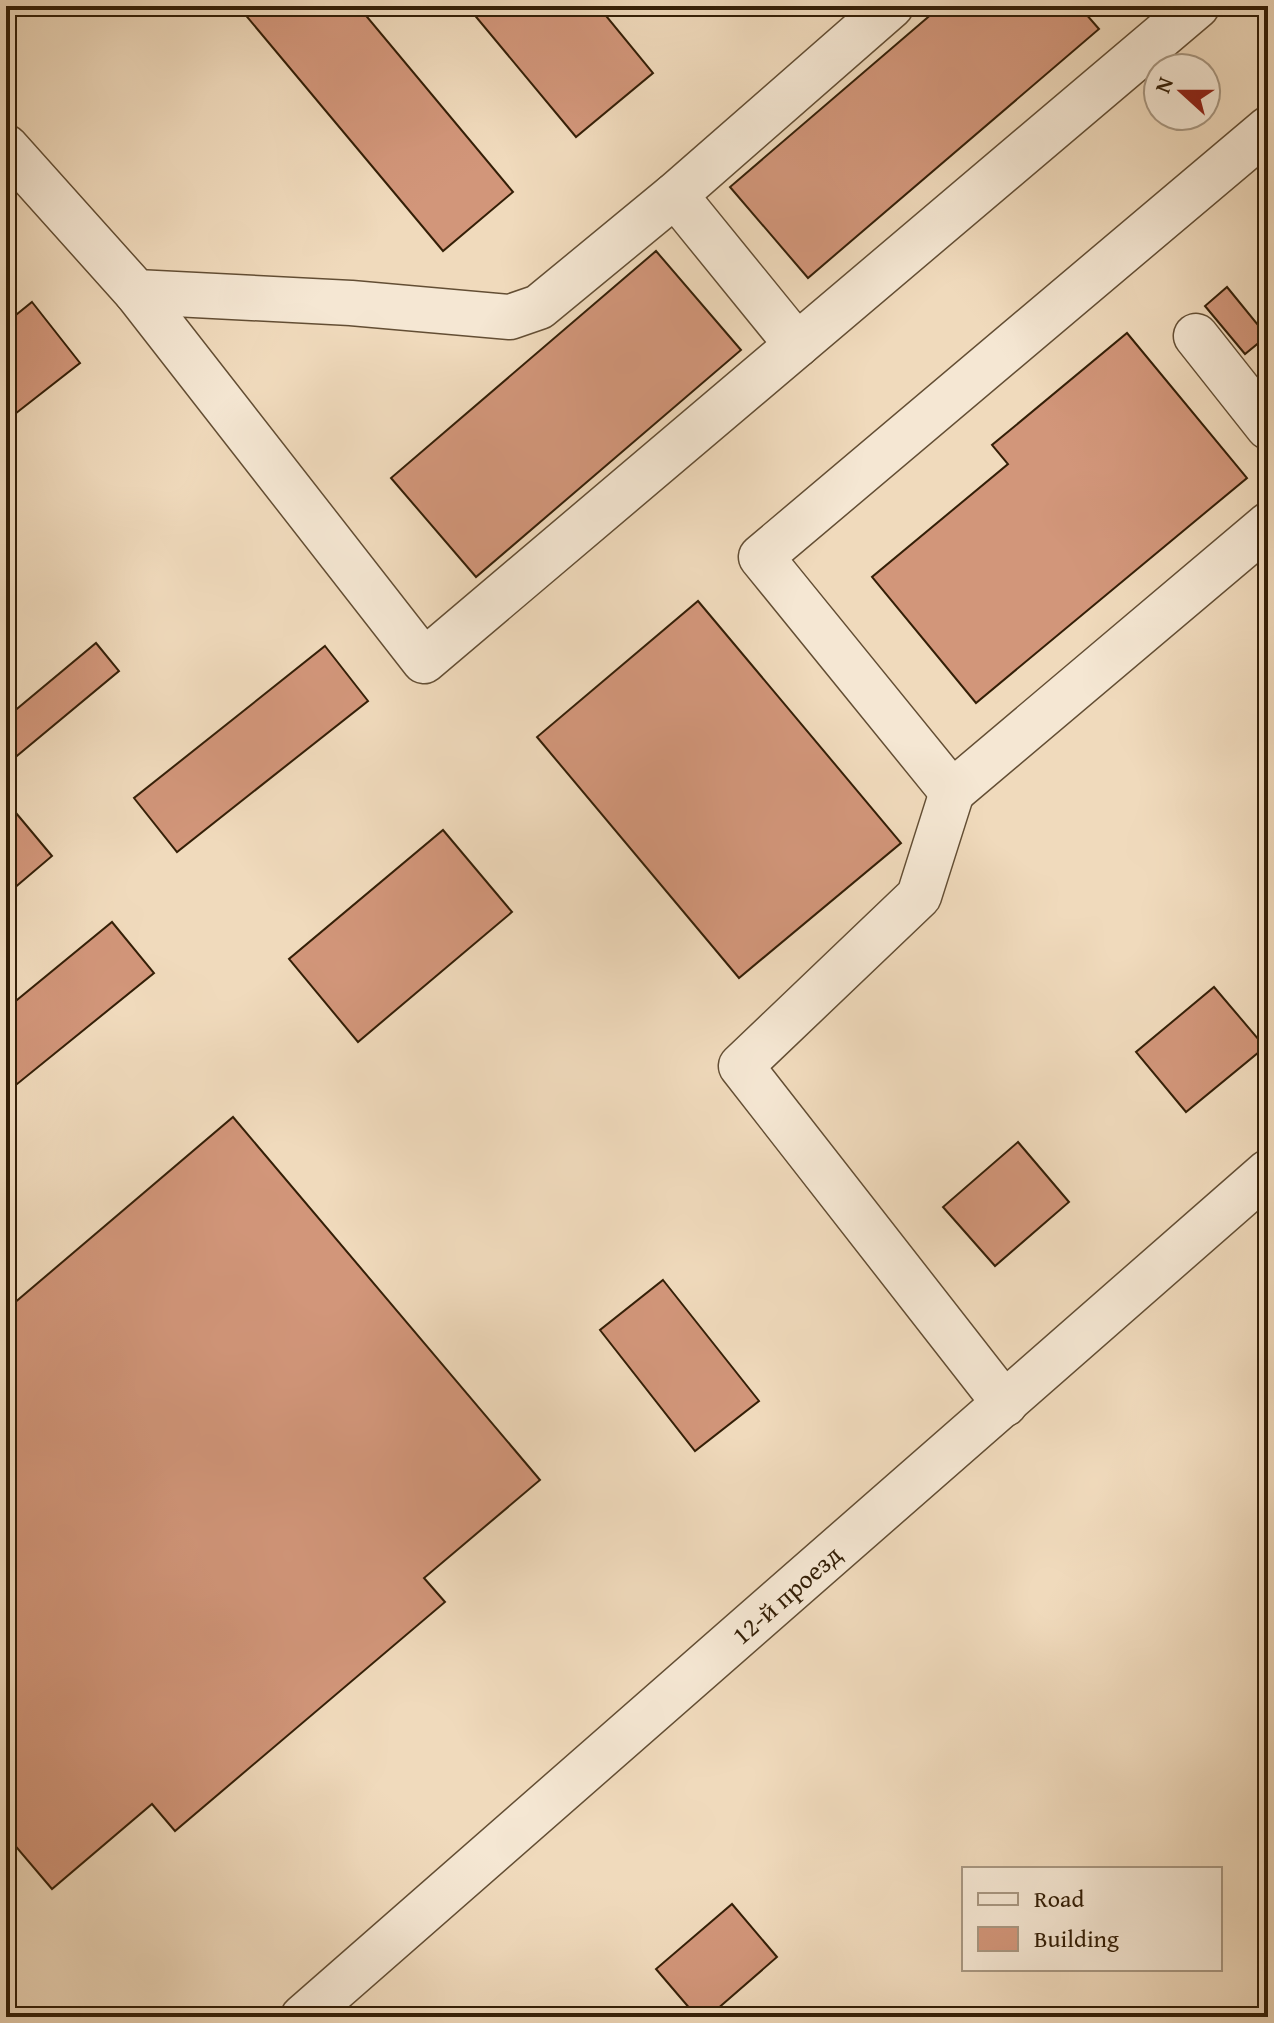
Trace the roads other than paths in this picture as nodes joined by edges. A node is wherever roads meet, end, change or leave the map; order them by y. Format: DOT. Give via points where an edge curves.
graph roads {
  1 [pos="891,6"];
  2 [pos="1191,8"];
  3 [pos="1268,129"];
  4 [pos="6,147"];
  5 [pos="675,195"];
  6 [pos="136,292"];
  7 [pos="1196,336"];
  8 [pos="797,345"];
  9 [pos="1268,427"];
  10 [pos="1268,525"];
  11 [pos="952,792"];
  12 [pos="1268,1172"];
  13 [pos="1005,1404"];
  14 [pos="303,2017"];
  1 -- 5 [label="street"];
  2 -- 8 [label="street"];
  3 -- 11 [label="street" via="761,557"];
  4 -- 6 [label="street"];
  5 -- 6 [label="street" via="539,307 510,317"];
  5 -- 8 [label="street"];
  6 -- 8 [label="street" via="424,661"];
  7 -- 9 [label="street"];
  10 -- 11 [label="street"];
  11 -- 13 [label="street" via="919,896 741,1066"];
  12 -- 13 [label="street, 12-й проезд"];
  13 -- 14 [label="street, 12-й проезд"];
}
